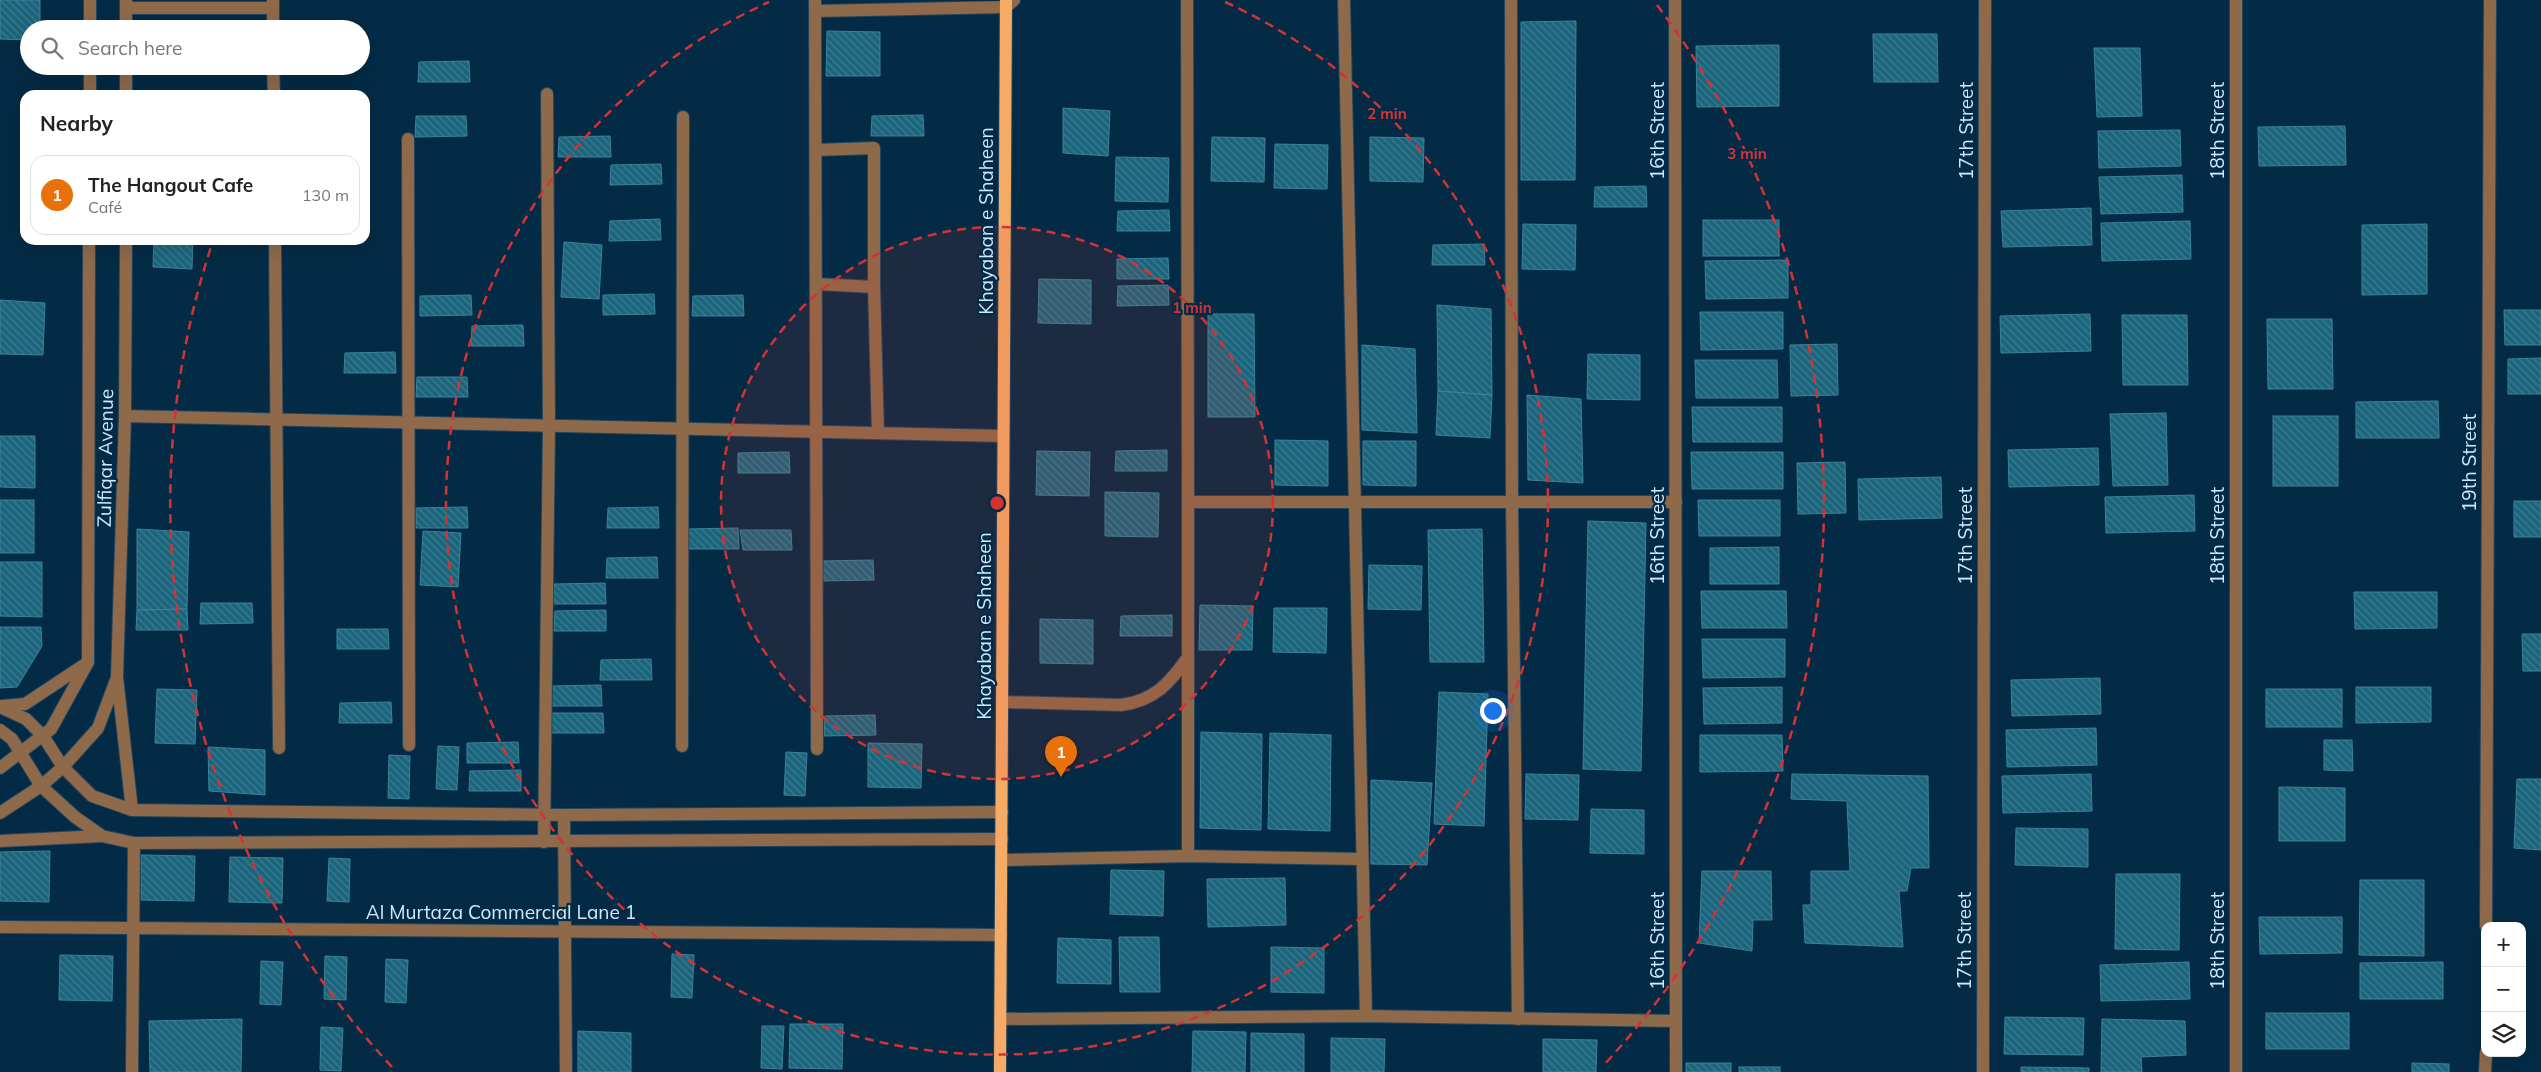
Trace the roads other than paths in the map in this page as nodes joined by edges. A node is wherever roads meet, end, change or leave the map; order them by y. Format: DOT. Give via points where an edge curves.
graph roads {
  1 [pos="90,0"];
  2 [pos="1187,0"];
  3 [pos="1344,0"];
  4 [pos="1511,0"];
  5 [pos="1675,0"];
  6 [pos="1985,0"];
  7 [pos="2236,0"];
  8 [pos="2490,0"];
  9 [pos="1009,2"];
  10 [pos="126,4"];
  11 [pos="273,4"];
  12 [pos="815,6"];
  13 [pos="90,20"];
  14 [pos="126,20"];
  15 [pos="273,20"];
  16 [pos="90,75"];
  17 [pos="126,75"];
  18 [pos="273,75"];
  19 [pos="90,90"];
  20 [pos="126,90"];
  21 [pos="274,90"];
  22 [pos="547,94"];
  23 [pos="683,117"];
  24 [pos="408,139"];
  25 [pos="816,150"];
  26 [pos="89,245"];
  27 [pos="126,245"];
  28 [pos="275,245"];
  29 [pos="816,284"];
  30 [pos="874,287"];
  31 [pos="125,416"];
  32 [pos="277,420"];
  33 [pos="408,422"];
  34 [pos="550,426"];
  35 [pos="682,429"];
  36 [pos="817,432"];
  37 [pos="878,433"];
  38 [pos="1004,436"];
  39 [pos="1354,501"];
  40 [pos="1188,502"];
  41 [pos="1512,502"];
  42 [pos="1676,502"];
  43 [pos="1188,657"];
  44 [pos="88,662"];
  45 [pos="117,677"];
  46 [pos="1002,702"];
  47 [pos="0,707"];
  48 [pos="0,730"];
  49 [pos="43,736"];
  50 [pos="409,745"];
  51 [pos="682,746"];
  52 [pos="279,748"];
  53 [pos="816,749"];
  54 [pos="20,753"];
  55 [pos="63,767"];
  56 [pos="0,768"];
  57 [pos="41,786"];
  58 [pos="132,810"];
  59 [pos="1002,812"];
  60 [pos="0,814"];
  61 [pos="544,815"];
  62 [pos="564,815"];
  63 [pos="102,836"];
  64 [pos="1002,839"];
  65 [pos="0,841"];
  66 [pos="544,842"];
  67 [pos="564,842"];
  68 [pos="134,843"];
  69 [pos="1188,856"];
  70 [pos="1362,859"];
  71 [pos="1002,860"];
  72 [pos="2486,922"];
  73 [pos="0,928"];
  74 [pos="134,928"];
  75 [pos="566,932"];
  76 [pos="1001,935"];
  77 [pos="1366,1016"];
  78 [pos="1001,1019"];
  79 [pos="1518,1019"];
  80 [pos="1676,1021"];
  81 [pos="2486,1057"];
  82 [pos="132,1072"];
  83 [pos="566,1072"];
  84 [pos="1000,1072"];
  85 [pos="1676,1072"];
  86 [pos="1982,1072"];
  87 [pos="2236,1072"];
  88 [pos="2486,1072"];
  1 -- 13 [label="street"];
  2 -- 40 [label="street"];
  3 -- 39 [label="street"];
  4 -- 41 [label="street"];
  5 -- 42 [label="street, 16th Street"];
  6 -- 86 [label="street, 17th Street"];
  7 -- 87 [label="street, 18th Street"];
  8 -- 72 [label="street, 19th Street"];
  9 -- 12 [label="street"];
  9 -- 38 [label="main road, Khayaban e Shaheen"];
  10 -- 11 [label="street"];
  10 -- 14 [label="street"];
  11 -- 15 [label="street"];
  12 -- 25 [label="street"];
  16 -- 19 [label="street"];
  17 -- 20 [label="street"];
  18 -- 21 [label="street"];
  22 -- 34 [label="street"];
  23 -- 35 [label="street"];
  24 -- 33 [label="street"];
  25 -- 29 [label="street"];
  25 -- 30 [label="street" via="874,148"];
  26 -- 44 [label="street, Zulfiqar Avenue"];
  27 -- 31 [label="street, Zulfiqar Avenue"];
  28 -- 32 [label="street"];
  29 -- 30 [label="street"];
  29 -- 36 [label="street"];
  30 -- 37 [label="street"];
  31 -- 32 [label="street"];
  31 -- 45 [label="street, Zulfiqar Avenue"];
  32 -- 33 [label="street"];
  32 -- 52 [label="street"];
  33 -- 34 [label="street"];
  33 -- 50 [label="street"];
  34 -- 35 [label="street"];
  34 -- 61 [label="street"];
  35 -- 36 [label="street"];
  35 -- 51 [label="street"];
  36 -- 37 [label="street"];
  36 -- 53 [label="street"];
  37 -- 38 [label="street"];
  38 -- 46 [label="main road, Khayaban e Shaheen"];
  39 -- 40 [label="street"];
  39 -- 41 [label="street"];
  39 -- 70 [label="street"];
  40 -- 43 [label="street"];
  41 -- 42 [label="street"];
  41 -- 79 [label="street"];
  42 -- 80 [label="street, 16th Street"];
  43 -- 46 [label="street" via="1171,682 1153,696 1136,703"];
  43 -- 69 [label="street"];
  44 -- 47 [label="street" via="25,704"];
  44 -- 49 [label="street" via="51,729"];
  45 -- 55 [label="street" via="98,728"];
  45 -- 58 [label="street"];
  46 -- 59 [label="main road, Khayaban e Shaheen"];
  47 -- 49 [label="street" via="26,719"];
  48 -- 54 [label="street" via="12,739"];
  49 -- 54 [label="street"];
  49 -- 55 [label="street"];
  54 -- 56 [label="street"];
  54 -- 57 [label="street"];
  55 -- 57 [label="street"];
  55 -- 58 [label="street" via="92,796"];
  57 -- 60 [label="street"];
  57 -- 63 [label="street"];
  58 -- 61 [label="street"];
  59 -- 62 [label="street"];
  59 -- 64 [label="main road, Khayaban e Shaheen"];
  61 -- 62 [label="street"];
  61 -- 66 [label="street"];
  62 -- 67 [label="street"];
  63 -- 65 [label="street"];
  63 -- 68 [label="street"];
  64 -- 67 [label="street"];
  64 -- 71 [label="main road, Khayaban e Shaheen"];
  66 -- 67 [label="street"];
  66 -- 68 [label="street"];
  67 -- 75 [label="street"];
  68 -- 74 [label="street"];
  69 -- 70 [label="street"];
  69 -- 71 [label="street"];
  70 -- 77 [label="street"];
  71 -- 76 [label="main road, Khayaban e Shaheen"];
  73 -- 74 [label="street, Al Murtaza Commercial Lane 1"];
  74 -- 75 [label="street, Al Murtaza Commercial Lane 1"];
  74 -- 82 [label="street"];
  75 -- 76 [label="street, Al Murtaza Commercial Lane 1"];
  75 -- 83 [label="street"];
  76 -- 78 [label="main road, Khayaban e Shaheen"];
  77 -- 78 [label="street"];
  77 -- 79 [label="street"];
  78 -- 84 [label="main road, Khayaban e Shaheen"];
  79 -- 80 [label="street"];
  80 -- 85 [label="street, 16th Street"];
  81 -- 88 [label="street"];
}
